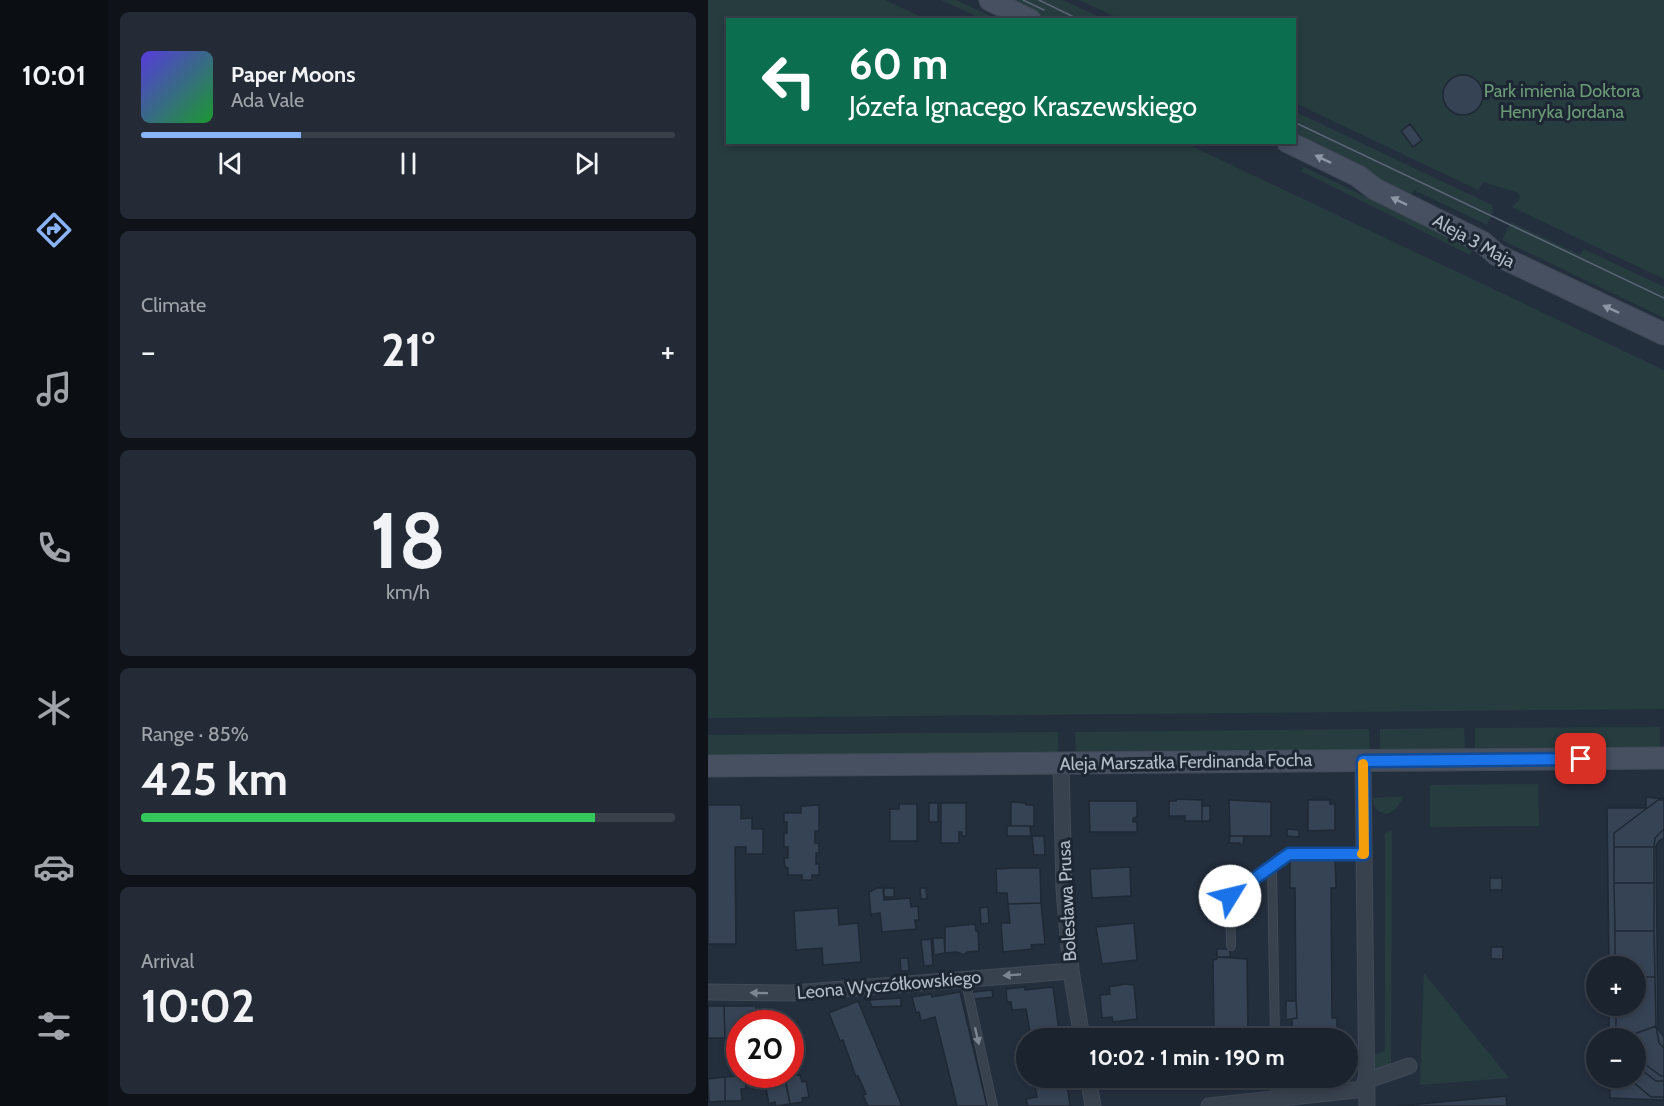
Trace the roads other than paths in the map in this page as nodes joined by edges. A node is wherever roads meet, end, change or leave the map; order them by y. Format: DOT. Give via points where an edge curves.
graph roads {
  1 [pos="990,0"];
  2 [pos="1026,18"];
  3 [pos="1292,144"];
  4 [pos="1664,334"];
  5 [pos="1664,758"];
  6 [pos="1363,761"];
  7 [pos="1061,763"];
  8 [pos="708,766"];
  9 [pos="1364,854"];
  10 [pos="1272,866"];
  11 [pos="1231,946"];
  12 [pos="1071,971"];
  13 [pos="965,978"];
  14 [pos="708,992"];
  15 [pos="1080,1028"];
  16 [pos="1275,1028"];
  17 [pos="1409,1066"];
  18 [pos="1365,1085"];
  19 [pos="1090,1088"];
  20 [pos="1275,1088"];
  21 [pos="1276,1100"];
  22 [pos="993,1106"];
  23 [pos="1093,1106"];
  24 [pos="1209,1106"];
  25 [pos="1367,1106"];
  1 -- 2 [label="street"];
  4 -- 3 [label="street, Aleja 3 Maja, one-way" via="1497,255 1482,242"];
  5 -- 6 [label="street, Aleja Marszałka Ferdinanda Focha"];
  6 -- 7 [label="street, Aleja Marszałka Ferdinanda Focha"];
  6 -- 9 [label="street"];
  7 -- 8 [label="street, Aleja Marszałka Ferdinanda Focha"];
  7 -- 12 [label="street, Bolesława Prusa" via="1064,890"];
  9 -- 10 [label="lane" via="1290,854"];
  9 -- 18 [label="street"];
  10 -- 11 [label="lane" via="1230,896"];
  10 -- 16 [label="lane"];
  12 -- 13 [label="street, Leona Wyczółkowskiego, one-way"];
  12 -- 15 [label="street, Bolesława Prusa"];
  13 -- 14 [label="street, Leona Wyczółkowskiego, one-way" via="793,993"];
  13 -- 22 [label="lane, one-way"];
  17 -- 18 [label="street"];
  18 -- 21 [label="street"];
  18 -- 25 [label="street"];
  19 -- 23 [label="street"];
  20 -- 21 [label="lane"];
  21 -- 24 [label="street"];
}
